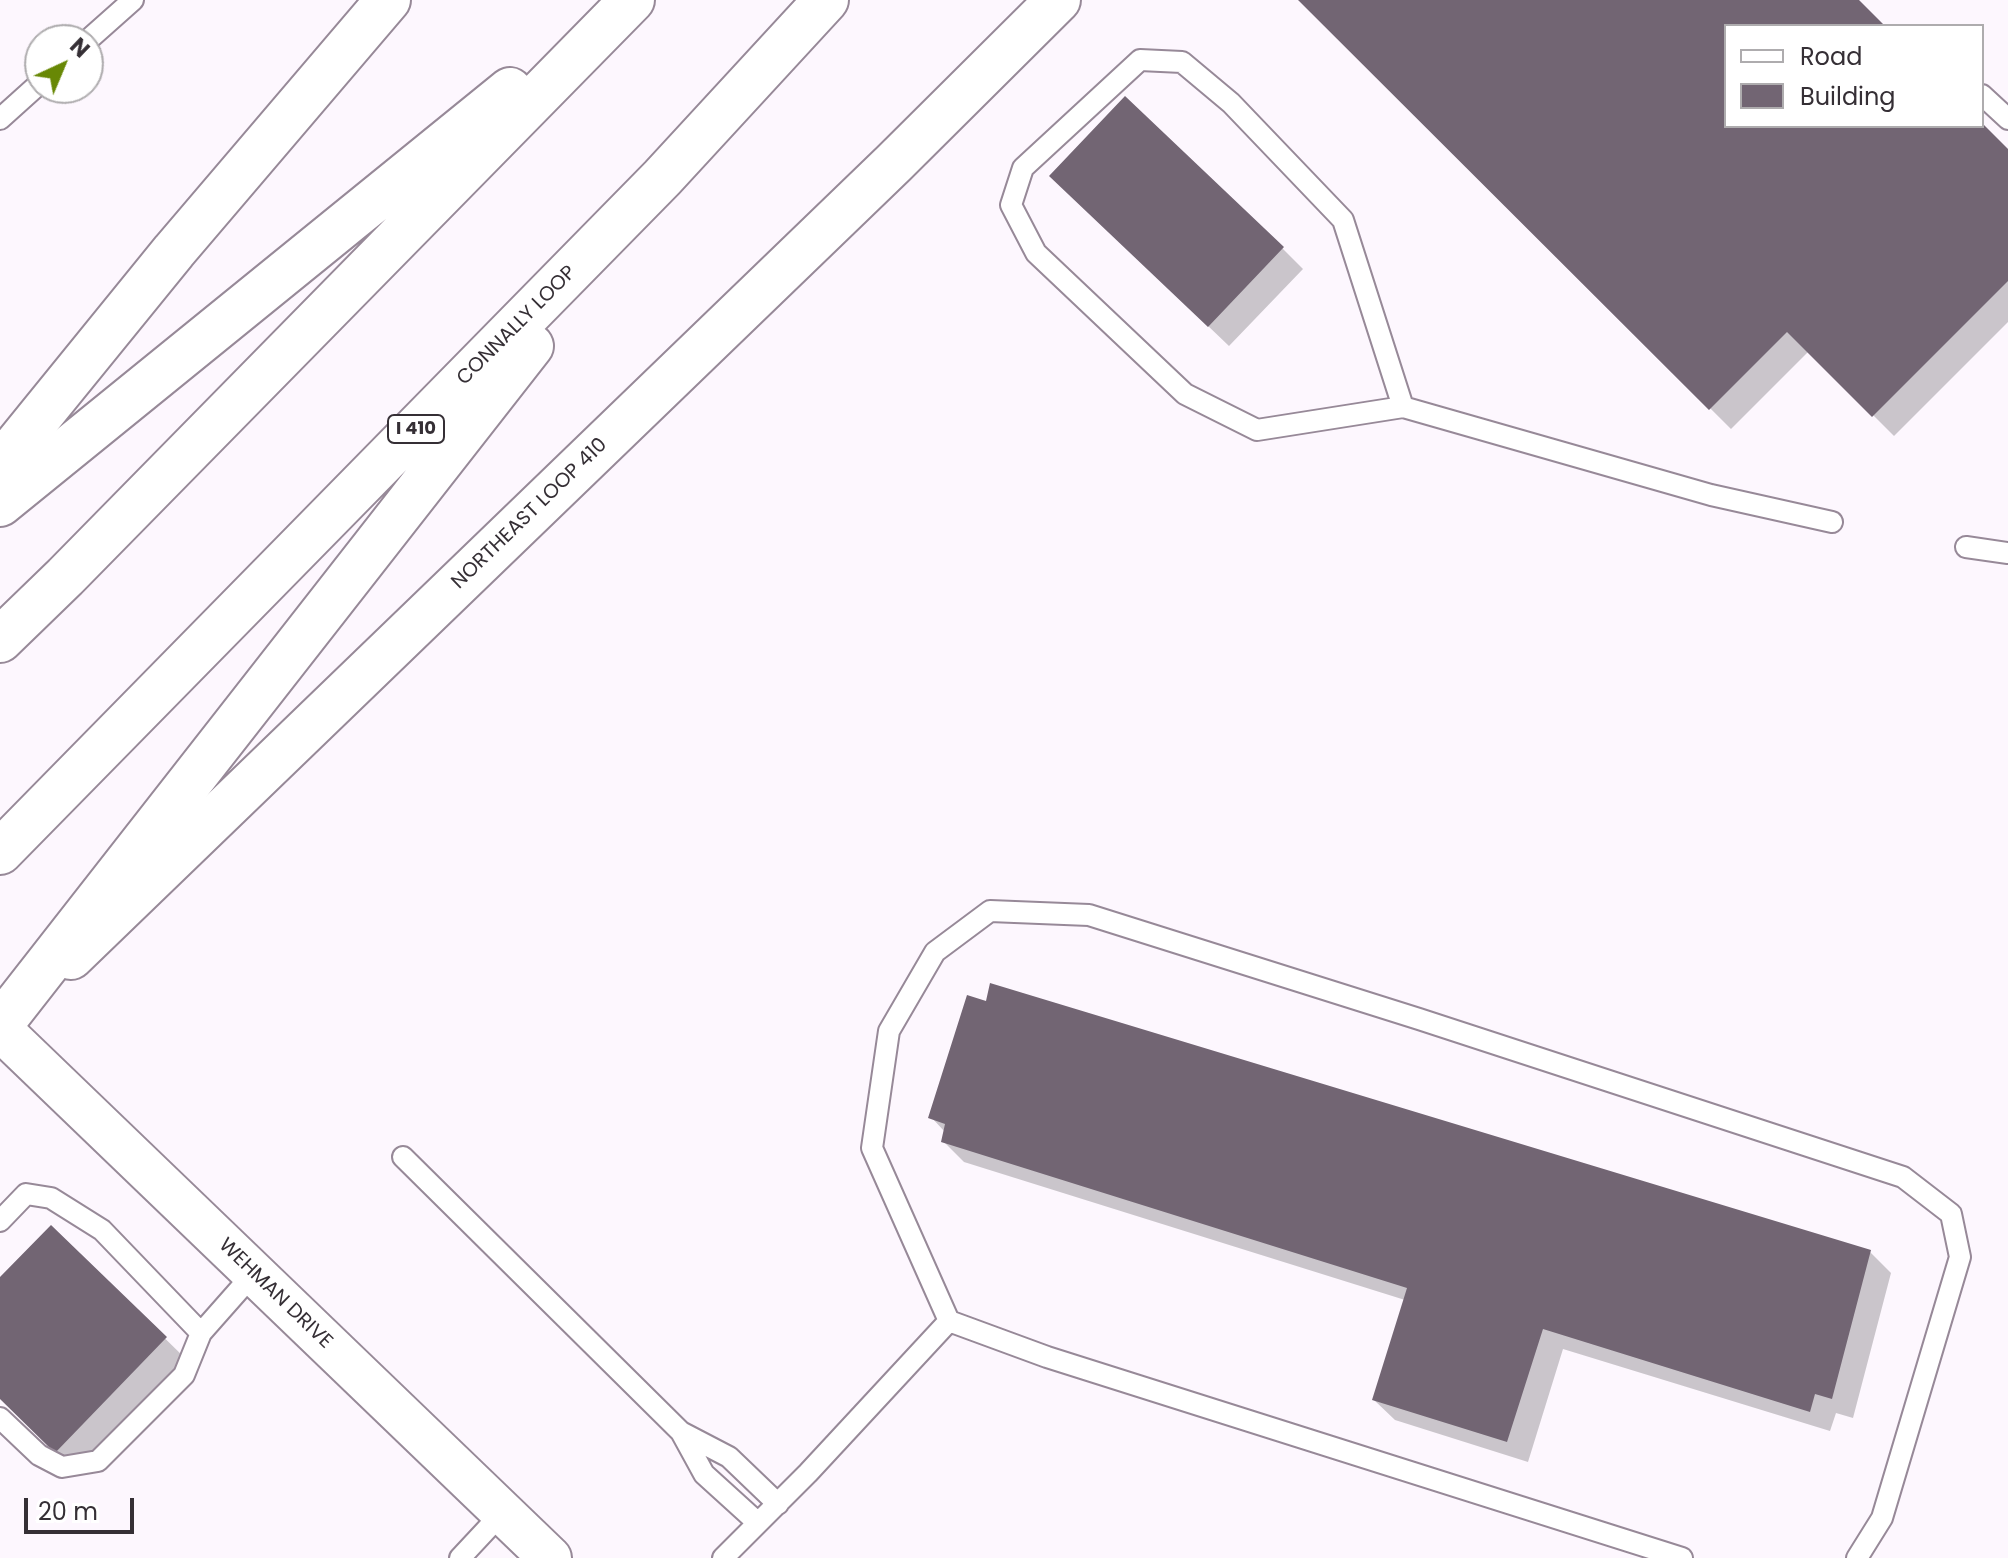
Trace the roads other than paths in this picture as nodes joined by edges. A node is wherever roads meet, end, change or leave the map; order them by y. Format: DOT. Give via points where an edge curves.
graph roads {
  1 [pos="133,0"];
  2 [pos="388,0"];
  3 [pos="620,0"];
  4 [pos="632,0"];
  5 [pos="826,0"];
  6 [pos="1058,0"];
  7 [pos="104,26"];
  8 [pos="24,97"];
  9 [pos="1984,97"];
  10 [pos="0,119"];
  11 [pos="2008,119"];
  12 [pos="662,178"];
  13 [pos="1403,407"];
  14 [pos="0,465"];
  15 [pos="0,504"];
  16 [pos="1832,522"];
  17 [pos="1966,547"];
  18 [pos="2008,553"];
  19 [pos="0,640"];
  20 [pos="0,852"];
  21 [pos="0,1026"];
  22 [pos="403,1157"];
  23 [pos="0,1221"];
  24 [pos="254,1273"];
  25 [pos="949,1321"];
  26 [pos="201,1333"];
  27 [pos="0,1418"];
  28 [pos="681,1432"];
  29 [pos="778,1504"];
  30 [pos="502,1513"];
  31 [pos="758,1523"];
  32 [pos="460,1558"];
  33 [pos="550,1558"];
  34 [pos="723,1558"];
  35 [pos="1682,1558"];
  36 [pos="1857,1558"];
  1 -- 7 [label="lane"];
  2 -- 14 [label="main road"];
  3 -- 15 [label="main road"];
  4 -- 19 [label="main road"];
  5 -- 12 [label="main road, CONNALLY LOOP / I 410"];
  6 -- 21 [label="main road, NORTHEAST LOOP 410"];
  8 -- 10 [label="lane"];
  9 -- 11 [label="lane"];
  12 -- 20 [label="main road, CONNALLY LOOP / I 410"];
  12 -- 21 [label="main road"];
  13 -- 13 [label="lane" via="1257,430 1185,394 1036,253 1011,205 1023,168 1140,60 1182,62 1231,103 1343,220"];
  13 -- 16 [label="lane" via="1711,495"];
  17 -- 18 [label="lane"];
  21 -- 24 [label="street, WEHMAN DRIVE"];
  22 -- 28 [label="lane"];
  23 -- 26 [label="lane" via="26,1194 51,1198 102,1230"];
  24 -- 26 [label="lane"];
  24 -- 30 [label="street, WEHMAN DRIVE"];
  25 -- 29 [label="lane"];
  25 -- 35 [label="lane" via="1047,1357"];
  25 -- 36 [label="lane" via="872,1148 889,1031 935,952 990,911 1089,915 1903,1177 1951,1214 1960,1257 1882,1518"];
  26 -- 27 [label="lane" via="184,1375 98,1461 62,1467 39,1455"];
  28 -- 29 [label="lane" via="729,1457"];
  28 -- 31 [label="lane" via="704,1474"];
  29 -- 31 [label="lane"];
  30 -- 32 [label="lane"];
  30 -- 33 [label="street, WEHMAN DRIVE"];
  31 -- 34 [label="lane"];
}
